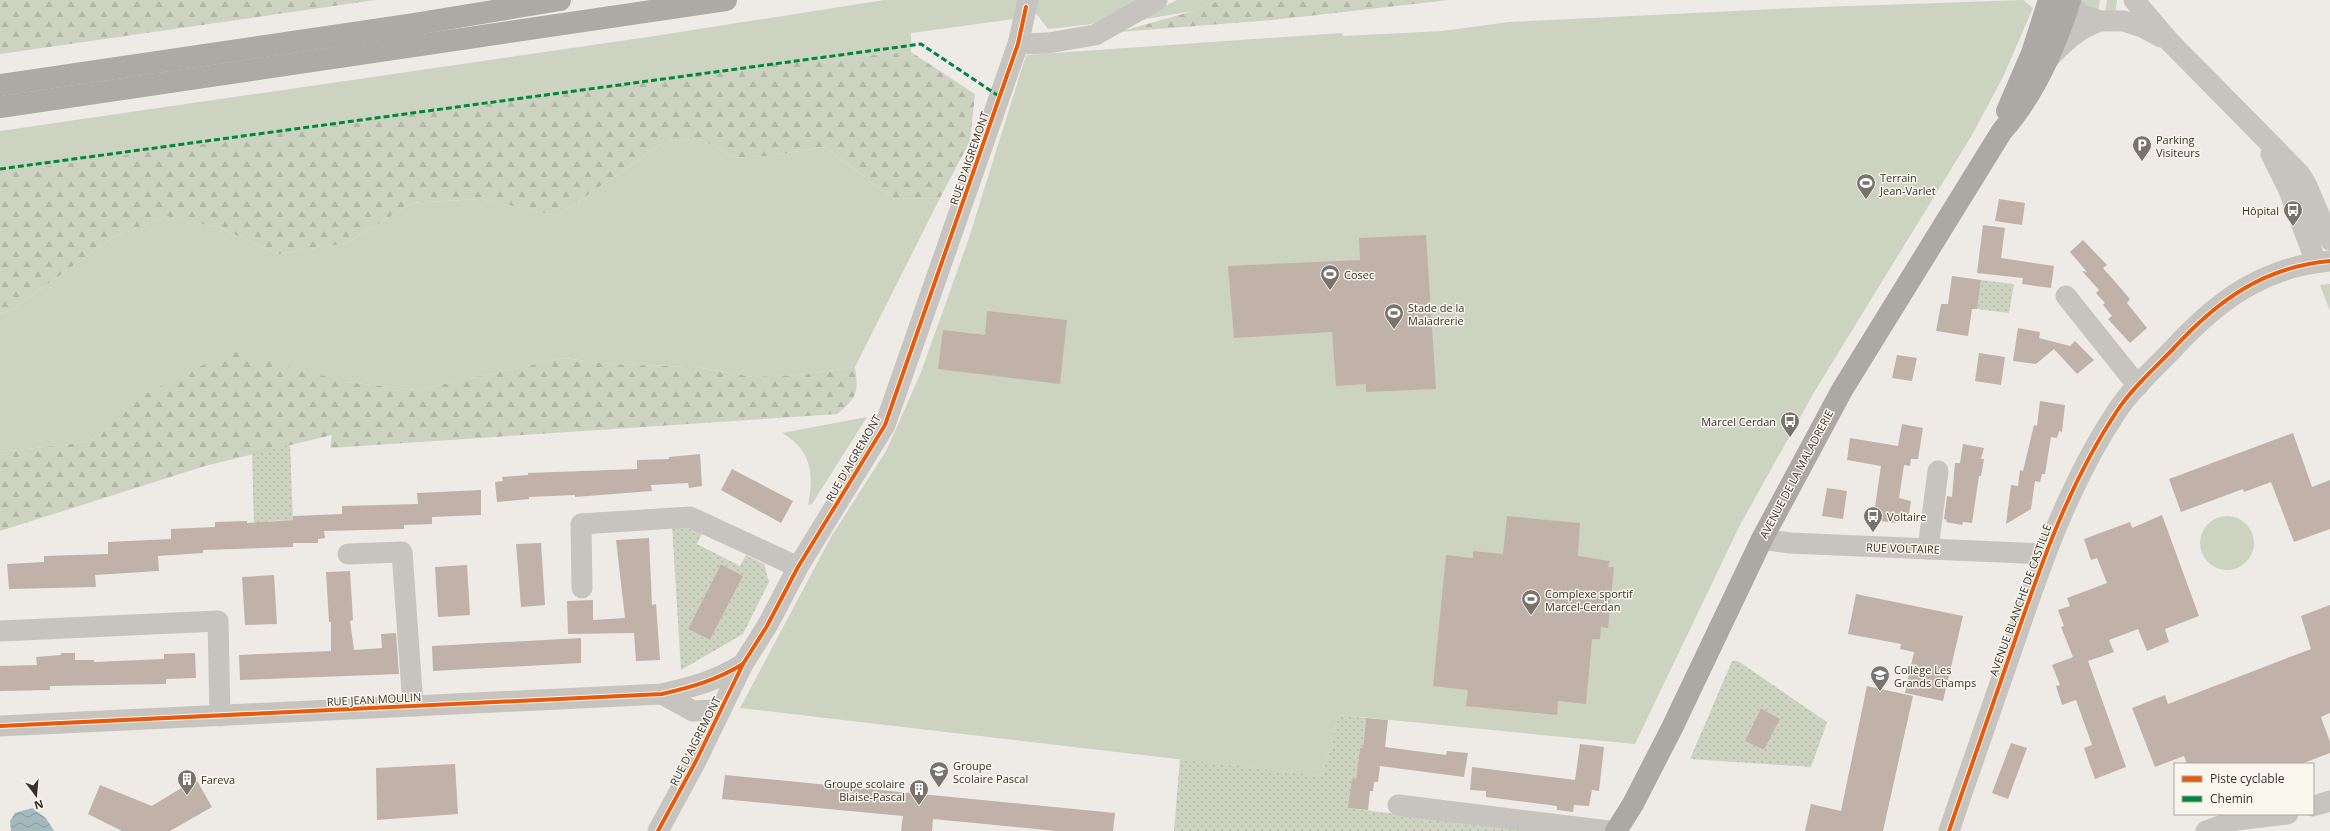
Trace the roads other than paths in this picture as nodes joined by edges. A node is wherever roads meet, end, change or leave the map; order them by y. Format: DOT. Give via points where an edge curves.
graph roads {
  1 [pos="560,0"];
  2 [pos="726,0"];
  3 [pos="1158,0"];
  4 [pos="2134,0"];
  5 [pos="2063,1"];
  6 [pos="1027,3"];
  7 [pos="2100,21"];
  8 [pos="2169,41"];
  9 [pos="1018,44"];
  10 [pos="2049,58"];
  11 [pos="0,85"];
  12 [pos="0,107"];
  13 [pos="2002,131"];
  14 [pos="2260,136"];
  15 [pos="2330,240"];
  16 [pos="2323,261"];
  17 [pos="2066,296"];
  18 [pos="2138,386"];
  19 [pos="1938,471"];
  20 [pos="1762,538"];
  21 [pos="1928,549"];
  22 [pos="348,554"];
  23 [pos="2044,554"];
  24 [pos="798,567"];
  25 [pos="582,588"];
  26 [pos="0,631"];
  27 [pos="744,664"];
  28 [pos="698,686"];
  29 [pos="662,694"];
  30 [pos="413,706"];
  31 [pos="693,711"];
  32 [pos="717,712"];
  33 [pos="220,716"];
  34 [pos="0,726"];
  35 [pos="701,749"];
  36 [pos="2330,801"];
  37 [pos="1398,805"];
  38 [pos="2314,806"];
  39 [pos="2279,815"];
  40 [pos="658,831"];
  41 [pos="1609,831"];
  42 [pos="1616,831"];
  43 [pos="1949,831"];
  44 [pos="2206,831"];
  1 -- 11 [label="highway"];
  2 -- 12 [label="highway"];
  3 -- 9 [label="street" via="1095,35 1048,43"];
  4 -- 8 [label="street"];
  5 -- 7 [label="street" via="2082,15"];
  5 -- 10 [label="main road, AVENUE DE LA MALADRERIE"];
  5 -- 13 [label="main road, AVENUE DE LA MALADRERIE" via="2032,53 2007,109"];
  6 -- 9 [label="street, RUE D'AIGREMONT"];
  7 -- 8 [label="street" via="2124,21"];
  7 -- 10 [label="street" via="2082,28"];
  8 -- 14 [label="street"];
  9 -- 24 [label="street, RUE D'AIGREMONT" via="885,425"];
  10 -- 13 [label="main road, AVENUE DE LA MALADRERIE" via="2019,112"];
  13 -- 20 [label="main road, AVENUE DE LA MALADRERIE" via="1842,390"];
  14 -- 15 [label="street" via="2303,179"];
  14 -- 16 [label="street" via="2284,177"];
  16 -- 18 [label="street, AVENUE BLANCHE DE CASTILLE" via="2280,271 2242,288 2194,326"];
  17 -- 18 [label="street"];
  18 -- 23 [label="street, AVENUE BLANCHE DE CASTILLE" via="2118,409 2082,468"];
  19 -- 21 [label="street"];
  20 -- 21 [label="street, RUE VOLTAIRE" via="1790,543"];
  20 -- 42 [label="main road, AVENUE DE LA MALADRERIE" via="1672,728 1633,804"];
  21 -- 23 [label="street, RUE VOLTAIRE"];
  22 -- 30 [label="street" via="402,552"];
  23 -- 43 [label="street, AVENUE BLANCHE DE CASTILLE"];
  24 -- 25 [label="street" via="690,517 581,524"];
  24 -- 27 [label="street, RUE D'AIGREMONT"];
  26 -- 33 [label="street" via="218,621"];
  27 -- 28 [label="street, RUE JEAN MOULIN" via="722,677"];
  27 -- 32 [label="street, RUE D'AIGREMONT"];
  28 -- 29 [label="street, RUE JEAN MOULIN"];
  28 -- 32 [label="street"];
  29 -- 30 [label="street, RUE JEAN MOULIN"];
  29 -- 31 [label="street"];
  30 -- 33 [label="street, RUE JEAN MOULIN"];
  31 -- 32 [label="street"];
  31 -- 35 [label="street"];
  32 -- 35 [label="street, RUE D'AIGREMONT"];
  33 -- 34 [label="street, RUE JEAN MOULIN"];
  35 -- 40 [label="street, RUE D'AIGREMONT"];
  36 -- 38 [label="street"];
  37 -- 41 [label="street"];
  39 -- 44 [label="street" via="2236,820"];
}
